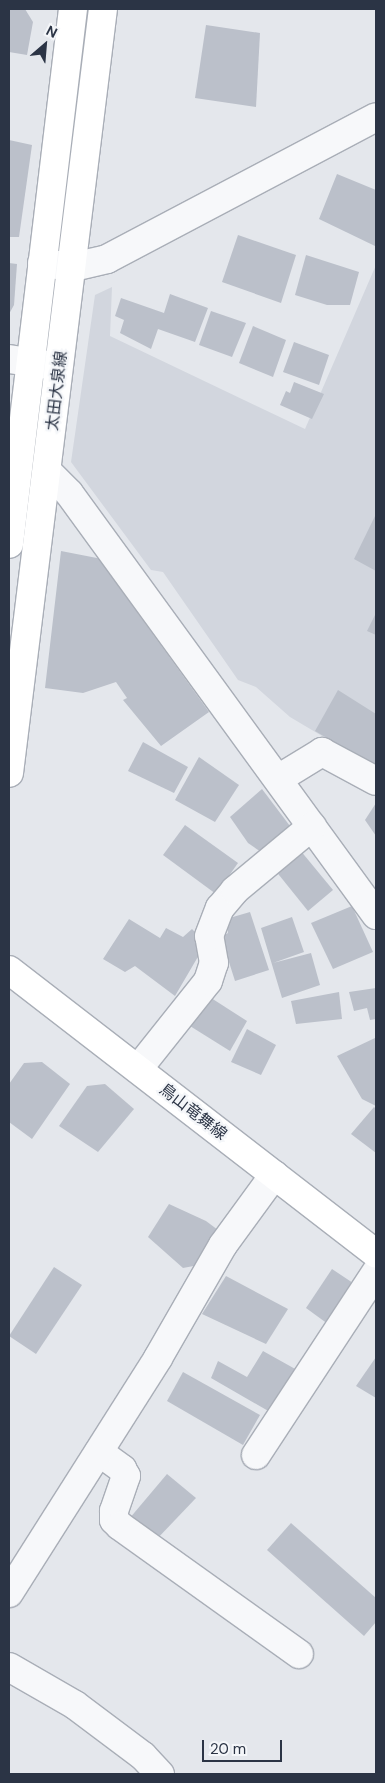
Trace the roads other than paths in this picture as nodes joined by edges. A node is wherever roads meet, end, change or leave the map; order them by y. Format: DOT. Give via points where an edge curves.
graph roads {
  1 [pos="73,9"];
  2 [pos="103,9"];
  3 [pos="376,118"];
  4 [pos="42,263"];
  5 [pos="73,267"];
  6 [pos="19,361"];
  7 [pos="60,367"];
  8 [pos="47,471"];
  9 [pos="9,544"];
  10 [pos="9,773"];
  11 [pos="278,779"];
  12 [pos="376,781"];
  13 [pos="312,826"];
  14 [pos="376,915"];
  15 [pos="9,970"];
  16 [pos="138,1069"];
  17 [pos="274,1175"];
  18 [pos="376,1254"];
  19 [pos="376,1272"];
  20 [pos="99,1452"];
  21 [pos="256,1455"];
  22 [pos="9,1593"];
  23 [pos="299,1654"];
  24 [pos="9,1667"];
  25 [pos="160,1774"];
  1 -- 4 [label="main road, 太田大泉線"];
  2 -- 5 [label="main road, 太田大泉線"];
  3 -- 5 [label="street" via="106,259"];
  4 -- 5 [label="street"];
  4 -- 6 [label="main road, 太田大泉線"];
  5 -- 7 [label="main road, 太田大泉線"];
  6 -- 7 [label="street"];
  6 -- 9 [label="main road, 太田大泉線"];
  7 -- 8 [label="main road, 太田大泉線"];
  8 -- 10 [label="main road, 太田大泉線"];
  8 -- 11 [label="street" via="68,493"];
  11 -- 12 [label="street" via="322,752"];
  11 -- 13 [label="street"];
  13 -- 14 [label="street"];
  13 -- 16 [label="street" via="235,890 220,908 209,936 214,963 208,980"];
  15 -- 16 [label="main road, 鳥山竜舞線"];
  16 -- 17 [label="main road, 鳥山竜舞線"];
  17 -- 18 [label="main road, 鳥山竜舞線"];
  17 -- 20 [label="street" via="224,1245"];
  19 -- 21 [label="street"];
  20 -- 22 [label="street"];
  20 -- 23 [label="street" via="122,1469 126,1476 114,1520"];
  24 -- 25 [label="street" via="75,1705 143,1756"];
}
